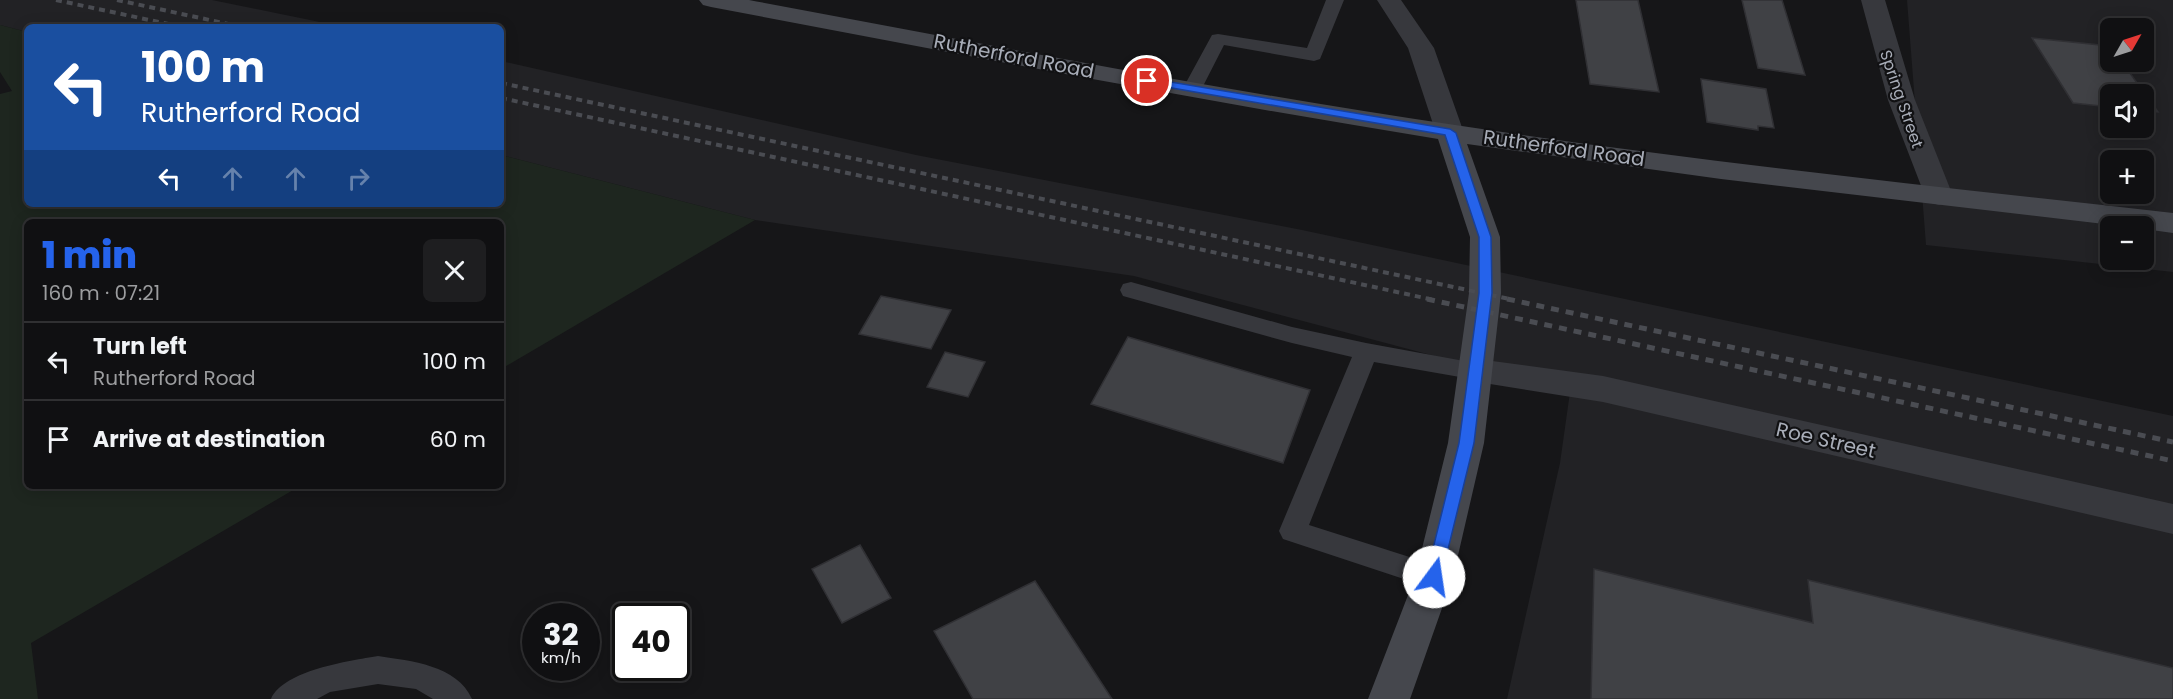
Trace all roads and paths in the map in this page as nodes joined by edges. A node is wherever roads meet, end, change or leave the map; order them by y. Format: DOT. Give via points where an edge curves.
graph roads {
  1 [pos="711,0"];
  2 [pos="1335,0"];
  3 [pos="1389,0"];
  4 [pos="1873,0"];
  5 [pos="1192,90"];
  6 [pos="1450,133"];
  7 [pos="1939,196"];
  8 [pos="2173,223"];
  9 [pos="1131,291"];
  10 [pos="1366,352"];
  11 [pos="1477,371"];
  12 [pos="2173,519"];
  13 [pos="1434,577"];
  14 [pos="286,699"];
  15 [pos="457,699"];
  16 [pos="1389,699"];
  1 -- 5 [label="street, Rutherford Road"];
  2 -- 5 [label="lane" via="1314,56 1218,39"];
  3 -- 6 [label="street" via="1420,48"];
  4 -- 7 [label="street, Spring Street" via="1883,45"];
  5 -- 6 [label="street, Rutherford Road"];
  6 -- 7 [label="street, Rutherford Road"];
  6 -- 11 [label="street" via="1485,237 1485,293"];
  7 -- 8 [label="street, Rutherford Road"];
  9 -- 10 [label="lane"];
  10 -- 11 [label="lane"];
  10 -- 13 [label="lane" via="1293,531"];
  11 -- 12 [label="street, Roe Street" via="1603,389"];
  11 -- 13 [label="street" via="1466,443"];
  13 -- 16 [label="street"];
  14 -- 15 [label="lane" via="326,679 378,670 421,676"];
}
